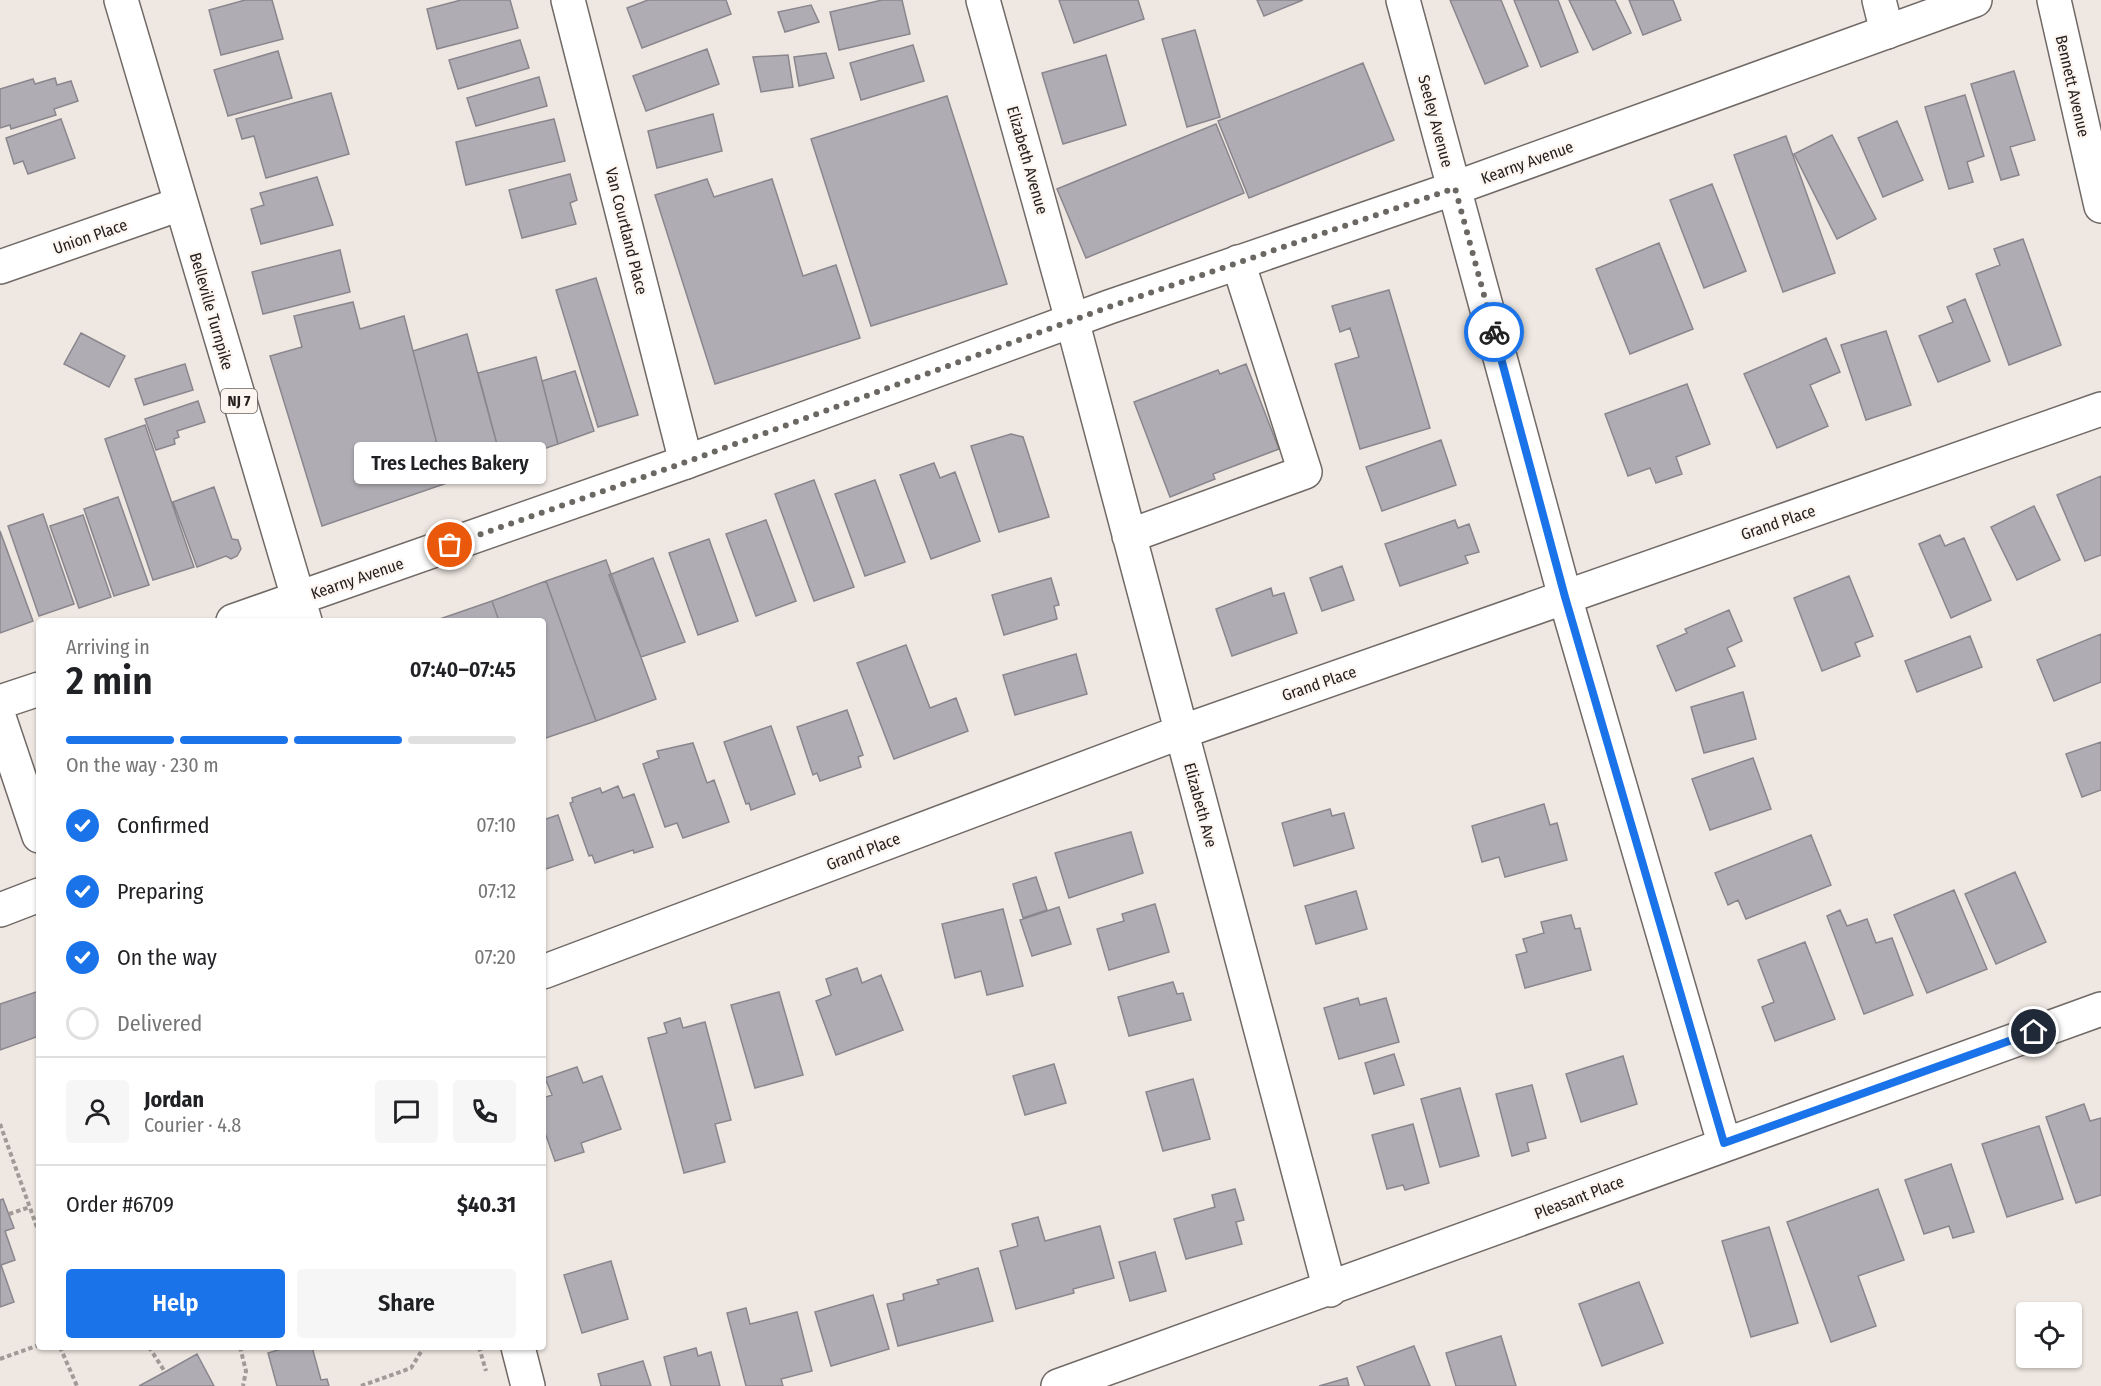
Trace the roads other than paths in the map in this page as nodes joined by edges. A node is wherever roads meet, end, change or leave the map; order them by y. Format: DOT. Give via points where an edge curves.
graph roads {
  1 [pos="121,0"];
  2 [pos="568,0"];
  3 [pos="983,0"];
  4 [pos="1403,0"];
  5 [pos="1879,0"];
  6 [pos="1975,0"];
  7 [pos="2054,0"];
  8 [pos="1887,32"];
  9 [pos="1455,188"];
  10 [pos="180,204"];
  11 [pos="2101,206"];
  12 [pos="1238,262"];
  13 [pos="0,267"];
  14 [pos="1072,320"];
  15 [pos="2101,409"];
  16 [pos="686,462"];
  17 [pos="1130,537"];
  18 [pos="1565,597"];
  19 [pos="301,610"];
  20 [pos="252,618"];
  21 [pos="36,690"];
  22 [pos="0,702"];
  23 [pos="0,720"];
  24 [pos="1181,732"];
  25 [pos="36,827"];
  26 [pos="36,896"];
  27 [pos="0,910"];
  28 [pos="546,971"];
  29 [pos="2101,1009"];
  30 [pos="1724,1143"];
  31 [pos="1330,1290"];
  32 [pos="519,1350"];
  33 [pos="528,1386"];
  34 [pos="1058,1386"];
  1 -- 10 [label="street, Belleville Turnpike / NJ 7"];
  2 -- 16 [label="street, Van Courtland Place"];
  3 -- 14 [label="street, Elizabeth Avenue"];
  4 -- 9 [label="street, Seeley Avenue"];
  5 -- 8 [label="street"];
  6 -- 8 [label="street, Kearny Avenue"];
  7 -- 11 [label="street, Bennett Avenue"];
  8 -- 9 [label="street, Kearny Avenue"];
  9 -- 12 [label="street, Kearny Avenue"];
  9 -- 18 [label="street, Seeley Avenue"];
  10 -- 13 [label="street, Union Place"];
  10 -- 19 [label="street, Belleville Turnpike / NJ 7"];
  12 -- 14 [label="street, Kearny Avenue"];
  12 -- 17 [label="street" via="1305,472"];
  14 -- 16 [label="street, Kearny Avenue"];
  14 -- 17 [label="street, Elizabeth Ave"];
  15 -- 18 [label="street, Grand Place"];
  16 -- 19 [label="street, Kearny Avenue"];
  17 -- 24 [label="street, Elizabeth Ave"];
  18 -- 24 [label="street, Grand Place"];
  18 -- 30 [label="street, Seeley Avenue"];
  19 -- 20 [label="street, Kearny Avenue"];
  21 -- 22 [label="street"];
  23 -- 25 [label="street"];
  24 -- 28 [label="street, Grand Place"];
  24 -- 31 [label="street, Elizabeth Ave"];
  26 -- 27 [label="street"];
  29 -- 30 [label="street, Pleasant Place"];
  30 -- 31 [label="street, Pleasant Place"];
  31 -- 34 [label="street, Pleasant Place"];
  32 -- 33 [label="street"];
}
